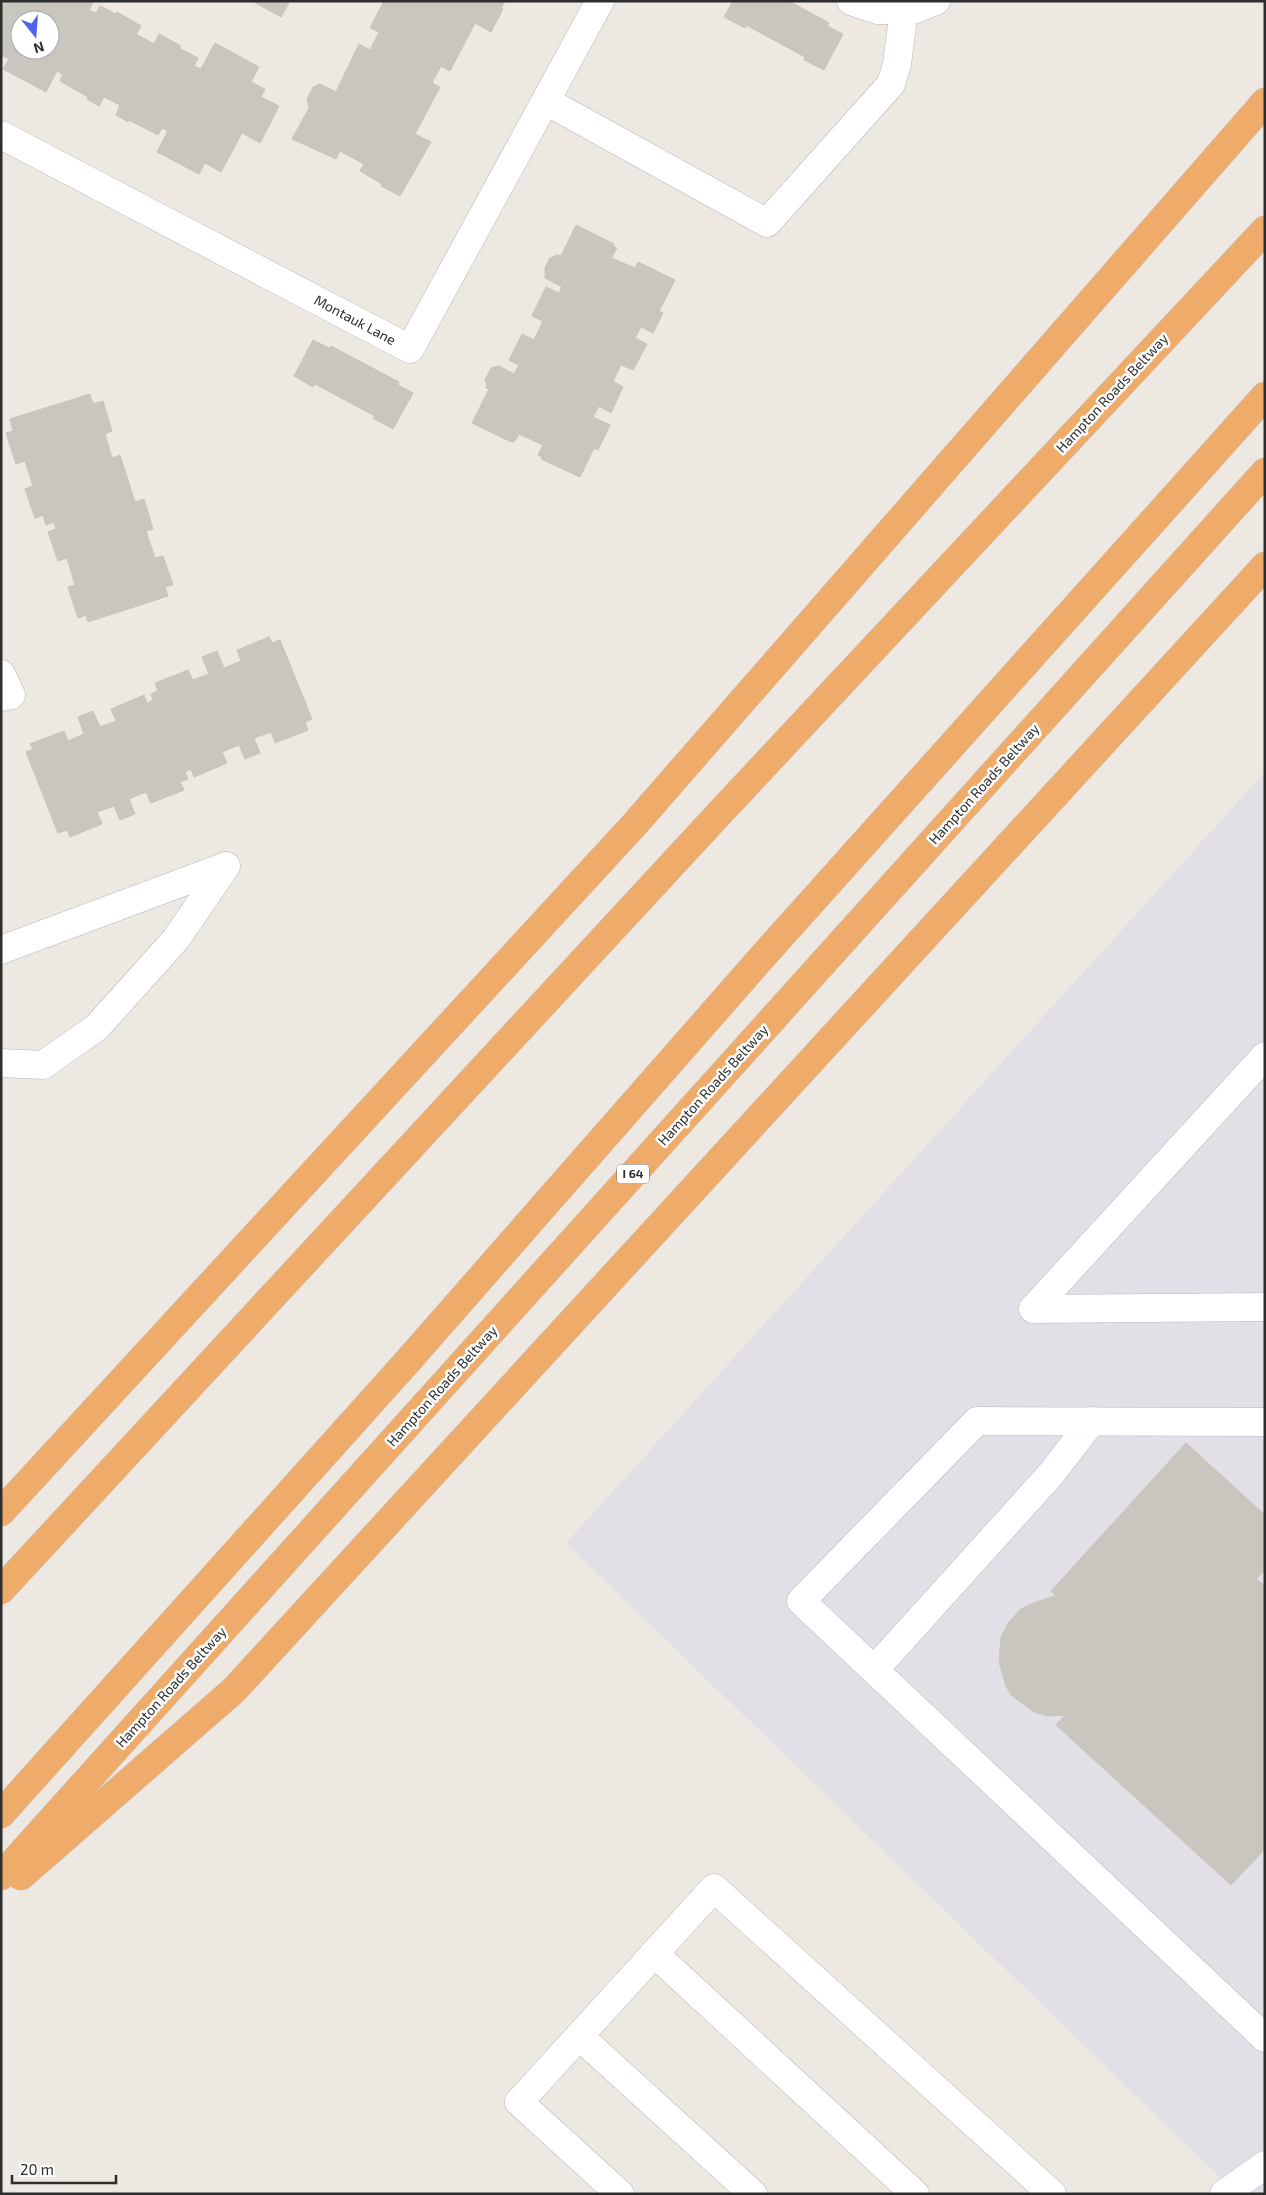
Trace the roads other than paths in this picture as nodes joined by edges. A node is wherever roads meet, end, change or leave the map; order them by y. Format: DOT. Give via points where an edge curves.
graph roads {
  1 [pos="600,1"];
  2 [pos="851,1"];
  3 [pos="936,1"];
  4 [pos="904,10"];
  5 [pos="546,101"];
  6 [pos="1265,102"];
  7 [pos="1,135"];
  8 [pos="1263,231"];
  9 [pos="1265,396"];
  10 [pos="1265,472"];
  11 [pos="1265,566"];
  12 [pos="1,674"];
  13 [pos="1,697"];
  14 [pos="1,950"];
  15 [pos="1265,1056"];
  16 [pos="1,1063"];
  17 [pos="1265,1307"];
  18 [pos="1092,1421"];
  19 [pos="1265,1422"];
  20 [pos="1,1512"];
  21 [pos="1,1590"];
  22 [pos="874,1670"];
  23 [pos="1,1814"];
  24 [pos="1,1876"];
  25 [pos="1,1893"];
  26 [pos="654,1953"];
  27 [pos="579,2036"];
  28 [pos="1265,2038"];
  29 [pos="1265,2165"];
  30 [pos="620,2194"];
  31 [pos="753,2194"];
  32 [pos="915,2194"];
  33 [pos="1052,2194"];
  34 [pos="1224,2194"];
  1 -- 5 [label="street, Montauk Lane"];
  2 -- 4 [label="street" via="876,10"];
  3 -- 4 [label="street"];
  4 -- 5 [label="street" via="891,84 767,224"];
  5 -- 7 [label="street, Montauk Lane" via="410,349"];
  6 -- 20 [label="highway" via="634,825"];
  8 -- 21 [label="highway, Hampton Roads Beltway"];
  9 -- 23 [label="highway"];
  10 -- 24 [label="highway, Hampton Roads Beltway / I 64"];
  11 -- 25 [label="highway" via="234,1690"];
  12 -- 13 [label="street" via="10,695"];
  14 -- 16 [label="street" via="226,866 176,939 97,1027 43,1065"];
  15 -- 17 [label="street" via="1033,1308"];
  18 -- 19 [label="street"];
  18 -- 22 [label="street" via="1051,1474"];
  18 -- 22 [label="street" via="977,1421 801,1602"];
  22 -- 28 [label="street"];
  26 -- 27 [label="street"];
  26 -- 32 [label="street"];
  26 -- 33 [label="street" via="714,1888"];
  27 -- 30 [label="street" via="519,2102"];
  27 -- 31 [label="street"];
  29 -- 34 [label="street"];
}
